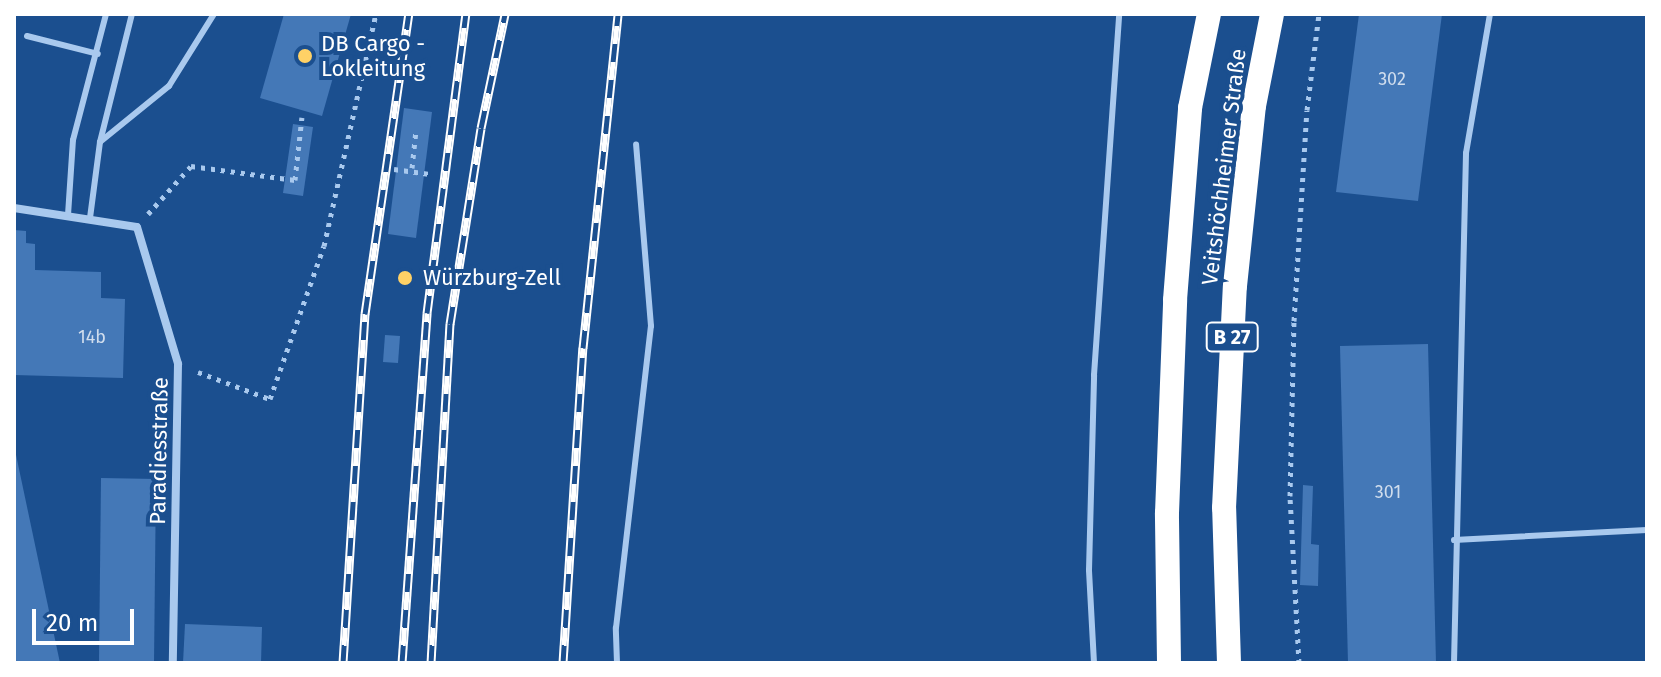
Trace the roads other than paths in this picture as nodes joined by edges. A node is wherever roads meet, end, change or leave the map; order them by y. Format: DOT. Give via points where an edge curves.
graph roads {
  1 [pos="106,14"];
  2 [pos="132,14"];
  3 [pos="214,14"];
  4 [pos="1119,14"];
  5 [pos="1209,14"];
  6 [pos="1272,14"];
  7 [pos="1490,14"];
  8 [pos="27,36"];
  9 [pos="98,54"];
  10 [pos="100,142"];
  11 [pos="636,145"];
  12 [pos="14,208"];
  13 [pos="68,215"];
  14 [pos="90,218"];
  15 [pos="1647,530"];
  16 [pos="1454,540"];
  17 [pos="173,663"];
  18 [pos="617,663"];
  19 [pos="1094,663"];
  20 [pos="1169,663"];
  21 [pos="1229,663"];
  22 [pos="1454,663"];
  1 -- 9 [label="lane"];
  2 -- 10 [label="lane"];
  3 -- 10 [label="lane" via="169,86"];
  4 -- 19 [label="lane" via="1094,375 1089,570"];
  5 -- 20 [label="highway, Veitshöchheimer Straße / B 27" via="1190,108 1175,300 1167,513"];
  6 -- 21 [label="highway, Veitshöchheimer Straße / B 27" via="1254,106 1235,286 1224,508"];
  7 -- 16 [label="lane" via="1466,153"];
  8 -- 9 [label="lane"];
  9 -- 13 [label="lane" via="73,140"];
  10 -- 14 [label="lane"];
  11 -- 18 [label="lane" via="651,326 616,628"];
  12 -- 13 [label="street"];
  13 -- 14 [label="street"];
  14 -- 17 [label="street, Paradiesstraße" via="137,227 178,364"];
  15 -- 16 [label="lane"];
  16 -- 22 [label="lane"];
}
